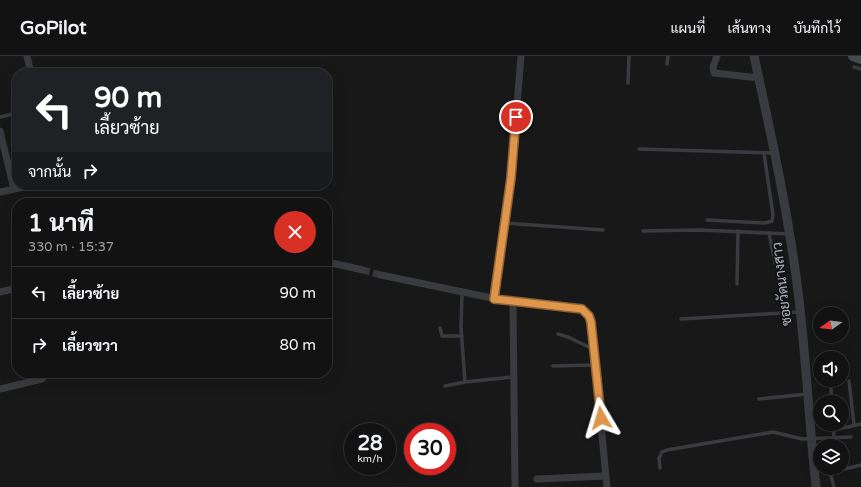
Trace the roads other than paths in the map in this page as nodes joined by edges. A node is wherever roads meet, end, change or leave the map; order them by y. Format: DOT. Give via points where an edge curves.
graph roads {
  1 [pos="27,56"];
  2 [pos="522,56"];
  3 [pos="629,56"];
  4 [pos="668,56"];
  5 [pos="717,56"];
  6 [pos="754,56"];
  7 [pos="853,56"];
  8 [pos="858,63"];
  9 [pos="667,64"];
  10 [pos="30,68"];
  11 [pos="861,69"];
  12 [pos="759,78"];
  13 [pos="628,82"];
  14 [pos="12,114"];
  15 [pos="0,118"];
  16 [pos="0,131"];
  17 [pos="639,149"];
  18 [pos="764,153"];
  19 [pos="776,153"];
  20 [pos="12,181"];
  21 [pos="12,189"];
  22 [pos="0,192"];
  23 [pos="707,220"];
  24 [pos="505,223"];
  25 [pos="604,230"];
  26 [pos="643,231"];
  27 [pos="738,231"];
  28 [pos="769,233"];
  29 [pos="790,234"];
  30 [pos="332,263"];
  31 [pos="775,263"];
  32 [pos="363,270"];
  33 [pos="381,275"];
  34 [pos="737,284"];
  35 [pos="12,289"];
  36 [pos="0,292"];
  37 [pos="462,293"];
  38 [pos="494,299"];
  39 [pos="512,302"];
  40 [pos="800,312"];
  41 [pos="681,318"];
  42 [pos="440,328"];
  43 [pos="558,334"];
  44 [pos="462,336"];
  45 [pos="594,349"];
  46 [pos="595,365"];
  47 [pos="554,366"];
  48 [pos="513,377"];
  49 [pos="43,378"];
  50 [pos="849,381"];
  51 [pos="465,382"];
  52 [pos="445,386"];
  53 [pos="0,389"];
  54 [pos="831,389"];
  55 [pos="807,394"];
  56 [pos="831,395"];
  57 [pos="759,399"];
  58 [pos="861,424"];
  59 [pos="854,425"];
  60 [pos="849,426"];
  61 [pos="834,431"];
  62 [pos="834,437"];
  63 [pos="851,437"];
  64 [pos="811,438"];
  65 [pos="861,465"];
  66 [pos="660,468"];
  67 [pos="606,476"];
  68 [pos="537,478"];
  69 [pos="515,487"];
  70 [pos="607,487"];
  71 [pos="816,487"];
  72 [pos="834,487"];
  1 -- 10 [label="street"];
  2 -- 24 [label="street"];
  3 -- 13 [label="lane"];
  4 -- 9 [label="lane"];
  5 -- 12 [label="street" via="714,72"];
  6 -- 12 [label="street, ซอยวัดนางสาว"];
  7 -- 8 [label="main road"];
  8 -- 11 [label="lane"];
  12 -- 19 [label="street, ซอยวัดนางสาว"];
  14 -- 15 [label="lane"];
  16 -- 20 [label="street"];
  17 -- 18 [label="lane"];
  18 -- 19 [label="lane"];
  18 -- 23 [label="lane" via="772,221 765,223"];
  19 -- 29 [label="street, ซอยวัดนางสาว"];
  21 -- 22 [label="street"];
  24 -- 25 [label="lane"];
  24 -- 38 [label="street"];
  26 -- 27 [label="lane"];
  27 -- 28 [label="lane"];
  27 -- 34 [label="lane"];
  28 -- 29 [label="lane"];
  28 -- 31 [label="lane"];
  29 -- 40 [label="street, ซอยวัดนางสาว"];
  30 -- 32 [label="street"];
  33 -- 37 [label="street"];
  35 -- 36 [label="street"];
  37 -- 38 [label="street"];
  37 -- 44 [label="lane"];
  38 -- 39 [label="street"];
  39 -- 45 [label="street" via="582,309 589,316"];
  39 -- 48 [label="street"];
  40 -- 41 [label="lane"];
  40 -- 55 [label="street, ซอยวัดนางสาว"];
  42 -- 44 [label="lane" via="444,337"];
  43 -- 45 [label="lane"];
  44 -- 51 [label="lane"];
  45 -- 46 [label="street"];
  46 -- 47 [label="lane"];
  46 -- 67 [label="street"];
  48 -- 51 [label="lane"];
  48 -- 69 [label="street"];
  49 -- 53 [label="street"];
  50 -- 59 [label="lane"];
  51 -- 52 [label="lane"];
  54 -- 56 [label="lane"];
  55 -- 57 [label="lane"];
  55 -- 64 [label="street, ซอยวัดนางสาว"];
  58 -- 59 [label="lane"];
  59 -- 60 [label="lane"];
  61 -- 62 [label="lane"];
  62 -- 63 [label="lane"];
  62 -- 64 [label="lane"];
  64 -- 66 [label="lane" via="797,438 774,432 667,450 662,452"];
  64 -- 71 [label="street, ซอยวัดนางสาว"];
  65 -- 72 [label="lane" via="833,472 831,476"];
  67 -- 68 [label="street"];
  67 -- 70 [label="street"];
}
